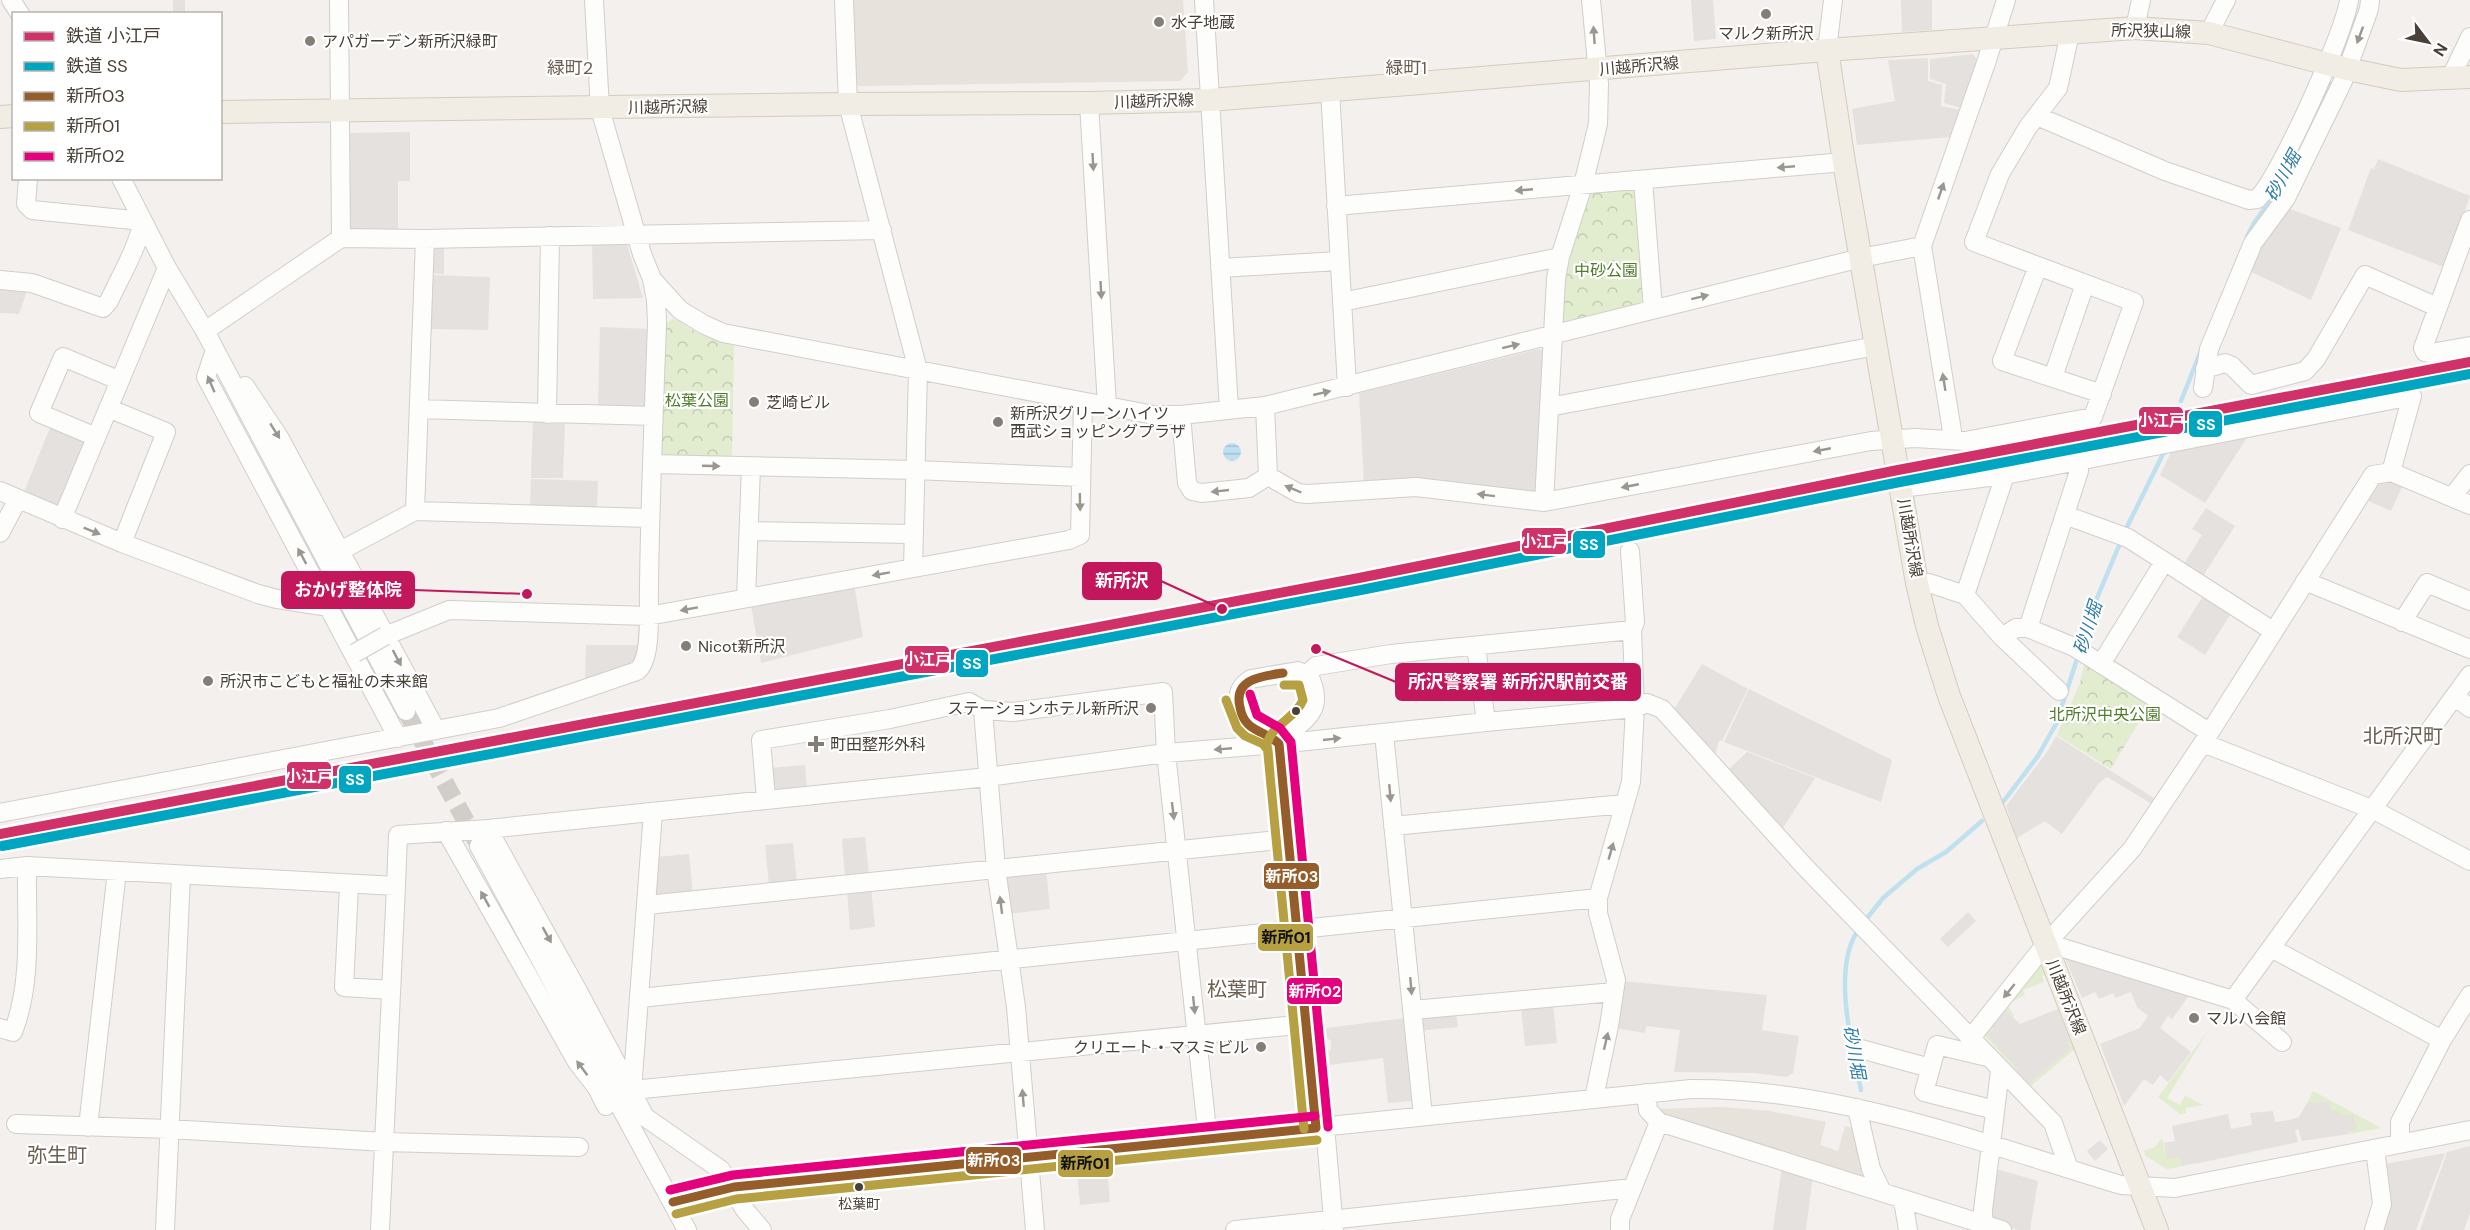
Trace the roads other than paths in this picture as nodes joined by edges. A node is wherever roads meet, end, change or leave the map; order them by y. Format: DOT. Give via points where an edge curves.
graph roads {
  1 [pos="339,0"];
  2 [pos="594,0"];
  3 [pos="844,0"];
  4 [pos="1204,0"];
  5 [pos="1592,0"];
  6 [pos="1833,0"];
  7 [pos="2006,0"];
  8 [pos="2141,0"];
  9 [pos="2226,0"];
  10 [pos="2349,0"];
  11 [pos="2370,0"];
  12 [pos="2135,28"];
  13 [pos="2070,33"];
  14 [pos="2209,33"];
  15 [pos="2470,37"];
  16 [pos="1994,38"];
  17 [pos="1827,50"];
  18 [pos="2338,66"];
  19 [pos="1596,69"];
  20 [pos="2460,78"];
  21 [pos="1330,90"];
  22 [pos="1210,100"];
  23 [pos="1089,103"];
  24 [pos="848,104"];
  25 [pos="600,109"];
  26 [pos="340,111"];
  27 [pos="222,112"];
  28 [pos="2037,116"];
  29 [pos="1844,162"];
  30 [pos="28,180"];
  31 [pos="122,180"];
  32 [pos="1643,180"];
  33 [pos="1583,185"];
  34 [pos="1336,206"];
  35 [pos="2470,220"];
  36 [pos="143,221"];
  37 [pos="882,230"];
  38 [pos="635,234"];
  39 [pos="550,236"];
  40 [pos="341,238"];
  41 [pos="425,239"];
  42 [pos="1922,246"];
  43 [pos="1560,257"];
  44 [pos="1861,258"];
  45 [pos="1339,261"];
  46 [pos="2038,266"];
  47 [pos="166,268"];
  48 [pos="1220,268"];
  49 [pos="0,279"];
  50 [pos="652,279"];
  51 [pos="2085,284"];
  52 [pos="1342,302"];
  53 [pos="2437,307"];
  54 [pos="1653,309"];
  55 [pos="205,332"];
  56 [pos="1552,336"];
  57 [pos="1876,346"];
  58 [pos="2470,346"];
  59 [pos="215,351"];
  60 [pos="2205,369"];
  61 [pos="918,370"];
  62 [pos="2053,377"];
  63 [pos="118,380"];
  64 [pos="1347,387"];
  65 [pos="2203,388"];
  66 [pos="2102,394"];
  67 [pos="1083,402"];
  68 [pos="1107,406"];
  69 [pos="1265,406"];
  70 [pos="1549,407"];
  71 [pos="108,408"];
  72 [pos="419,408"];
  73 [pos="1229,409"];
  74 [pos="547,414"];
  75 [pos="1181,415"];
  76 [pos="653,416"];
  77 [pos="96,437"];
  78 [pos="1892,438"];
  79 [pos="1951,440"];
  80 [pos="2078,461"];
  81 [pos="652,464"];
  82 [pos="751,467"];
  83 [pos="915,470"];
  84 [pos="2391,472"];
  85 [pos="2470,474"];
  86 [pos="2006,475"];
  87 [pos="1268,476"];
  88 [pos="1080,477"];
  89 [pos="1901,488"];
  90 [pos="0,491"];
  91 [pos="2452,497"];
  92 [pos="18,499"];
  93 [pos="1544,502"];
  94 [pos="2470,505"];
  95 [pos="415,511"];
  96 [pos="2065,514"];
  97 [pos="650,518"];
  98 [pos="62,519"];
  99 [pos="749,531"];
  100 [pos="0,533"];
  101 [pos="912,534"];
  102 [pos="122,543"];
  103 [pos="340,550"];
  104 [pos="1630,550"];
  105 [pos="2164,562"];
  106 [pos="913,568"];
  107 [pos="2305,581"];
  108 [pos="1917,583"];
  109 [pos="1965,595"];
  110 [pos="746,598"];
  111 [pos="2470,602"];
  112 [pos="329,607"];
  113 [pos="648,616"];
  114 [pos="2402,621"];
  115 [pos="2028,628"];
  116 [pos="1632,630"];
  117 [pos="2273,631"];
  118 [pos="385,636"];
  119 [pos="2002,637"];
  120 [pos="1476,646"];
  121 [pos="2470,650"];
  122 [pos="355,653"];
  123 [pos="2102,664"];
  124 [pos="1306,675"];
  125 [pos="2470,675"];
  126 [pos="2059,691"];
  127 [pos="2455,697"];
  128 [pos="1635,708"];
  129 [pos="2470,708"];
  130 [pos="983,710"];
  131 [pos="406,711"];
  132 [pos="1486,722"];
  133 [pos="436,730"];
  134 [pos="1384,734"];
  135 [pos="398,738"];
  136 [pos="1280,738"];
  137 [pos="2206,738"];
  138 [pos="1166,753"];
  139 [pos="988,777"];
  140 [pos="766,800"];
  141 [pos="1624,804"];
  142 [pos="2374,810"];
  143 [pos="653,812"];
  144 [pos="0,813"];
  145 [pos="1393,826"];
  146 [pos="488,829"];
  147 [pos="446,831"];
  148 [pos="1288,839"];
  149 [pos="479,846"];
  150 [pos="1178,849"];
  151 [pos="2470,861"];
  152 [pos="27,866"];
  153 [pos="0,869"];
  154 [pos="996,869"];
  155 [pos="117,871"];
  156 [pos="181,875"];
  157 [pos="349,886"];
  158 [pos="396,886"];
  159 [pos="1598,898"];
  160 [pos="647,905"];
  161 [pos="1404,918"];
  162 [pos="1298,930"];
  163 [pos="1187,941"];
  164 [pos="2045,945"];
  165 [pos="2271,948"];
  166 [pos="1007,958"];
  167 [pos="391,990"];
  168 [pos="1614,992"];
  169 [pos="2470,995"];
  170 [pos="640,998"];
  171 [pos="2233,1000"];
  172 [pos="1413,1010"];
  173 [pos="1307,1024"];
  174 [pos="0,1028"];
  175 [pos="1198,1036"];
  176 [pos="1970,1039"];
  177 [pos="2442,1040"];
  178 [pos="2282,1042"];
  179 [pos="1861,1049"];
  180 [pos="1019,1053"];
  181 [pos="1987,1057"];
  182 [pos="1930,1068"];
  183 [pos="2000,1071"];
  184 [pos="632,1090"];
  185 [pos="1646,1093"];
  186 [pos="1594,1098"];
  187 [pos="1857,1108"];
  188 [pos="1995,1110"];
  189 [pos="1423,1116"];
  190 [pos="1659,1122"];
  191 [pos="16,1124"];
  192 [pos="88,1127"];
  193 [pos="1320,1127"];
  194 [pos="170,1129"];
  195 [pos="2470,1130"];
  196 [pos="1208,1139"];
  197 [pos="384,1142"];
  198 [pos="2400,1143"];
  199 [pos="1990,1144"];
  200 [pos="579,1147"];
  201 [pos="2374,1149"];
  202 [pos="1028,1157"];
  203 [pos="653,1166"];
  204 [pos="2069,1169"];
  205 [pos="734,1187"];
  206 [pos="2140,1187"];
  207 [pos="1632,1188"];
  208 [pos="1890,1195"];
  209 [pos="673,1202"];
  210 [pos="1334,1225"];
  211 [pos="1991,1228"];
  212 [pos="165,1230"];
  213 [pos="380,1230"];
  214 [pos="687,1230"];
  215 [pos="762,1230"];
  216 [pos="1035,1230"];
  217 [pos="1235,1230"];
  218 [pos="1620,1230"];
  219 [pos="1908,1230"];
  220 [pos="2157,1230"];
  221 [pos="2374,1230"];
  1 -- 26 [label="street"];
  2 -- 25 [label="street"];
  3 -- 24 [label="street"];
  4 -- 22 [label="street"];
  19 -- 5 [label="street, one-way"];
  6 -- 17 [label="street"];
  7 -- 16 [label="street"];
  8 -- 12 [label="street"];
  9 -- 14 [label="street"];
  10 -- 18 [label="street"];
  11 -- 18 [label="street, one-way" via="2369,9"];
  12 -- 13 [label="main road, 所沢狭山線"];
  12 -- 14 [label="main road, 所沢狭山線"];
  13 -- 16 [label="main road, 所沢狭山線"];
  13 -- 28 [label="street" via="2058,88"];
  14 -- 18 [label="main road, 所沢狭山線"];
  15 -- 20 [label="street"];
  16 -- 17 [label="main road, 所沢狭山線"];
  42 -- 16 [label="street, one-way"];
  17 -- 19 [label="main road, 川越所沢線"];
  17 -- 29 [label="main road, 川越所沢線"];
  18 -- 20 [label="main road, 所沢狭山線" via="2401,80"];
  18 -- 28 [label="street" via="2257,199 2249,200 2165,171"];
  18 -- 60 [label="street" via="2286,198 2253,243 2209,349"];
  19 -- 21 [label="main road, 川越所沢線"];
  19 -- 33 [label="street" via="1598,124"];
  21 -- 22 [label="main road, 川越所沢線"];
  21 -- 34 [label="street"];
  22 -- 23 [label="main road, 川越所沢線"];
  22 -- 48 [label="street"];
  23 -- 24 [label="main road, 川越所沢線"];
  23 -- 68 [label="street, one-way"];
  24 -- 25 [label="main road, 川越所沢線"];
  24 -- 37 [label="street"];
  25 -- 26 [label="main road, 川越所沢線"];
  25 -- 38 [label="street"];
  26 -- 27 [label="main road, 川越所沢線"];
  26 -- 40 [label="street"];
  28 -- 46 [label="street" via="2000,174 1974,242"];
  29 -- 32 [label="street, one-way"];
  29 -- 44 [label="main road, 川越所沢線"];
  30 -- 36 [label="street" via="27,208 32,210"];
  31 -- 36 [label="street"];
  32 -- 33 [label="street"];
  32 -- 54 [label="street"];
  33 -- 34 [label="street, one-way"];
  33 -- 43 [label="street"];
  34 -- 45 [label="street"];
  35 -- 53 [label="street"];
  36 -- 47 [label="street"];
  36 -- 49 [label="street" via="139,240 103,308 32,283"];
  37 -- 38 [label="street"];
  37 -- 61 [label="street"];
  38 -- 39 [label="street"];
  38 -- 50 [label="street"];
  39 -- 41 [label="street"];
  39 -- 74 [label="street"];
  40 -- 41 [label="street"];
  40 -- 55 [label="street"];
  41 -- 72 [label="street"];
  42 -- 44 [label="street"];
  79 -- 42 [label="street, one-way"];
  43 -- 52 [label="street"];
  43 -- 56 [label="street"];
  54 -- 44 [label="street, one-way"];
  44 -- 57 [label="main road, 川越所沢線"];
  45 -- 48 [label="street"];
  45 -- 52 [label="street"];
  46 -- 51 [label="street"];
  46 -- 62 [label="street" via="2002,361"];
  47 -- 55 [label="street"];
  47 -- 63 [label="street"];
  48 -- 73 [label="street"];
  50 -- 61 [label="street" via="680,310 714,330"];
  50 -- 76 [label="street" via="657,323"];
  51 -- 62 [label="street"];
  51 -- 66 [label="street" via="2134,302"];
  52 -- 64 [label="street"];
  53 -- 58 [label="street" via="2425,352"];
  53 -- 60 [label="street" via="2364,276 2316,359 2305,370 2251,385 2225,363"];
  54 -- 56 [label="street"];
  55 -- 59 [label="street"];
  64 -- 56 [label="street, one-way"];
  56 -- 70 [label="street"];
  57 -- 70 [label="street"];
  57 -- 78 [label="main road, 川越所沢線"];
  59 -- 103 [label="street, one-way" via="246,387 279,437"];
  112 -- 59 [label="street, one-way" via="206,377"];
  59 -- 131 [label="street"];
  60 -- 65 [label="street"];
  61 -- 67 [label="street"];
  61 -- 83 [label="street"];
  62 -- 66 [label="street"];
  63 -- 71 [label="street"];
  63 -- 77 [label="street" via="63,357 39,413"];
  69 -- 64 [label="street, one-way"];
  66 -- 79 [label="street" via="2093,417 1965,441"];
  67 -- 68 [label="street"];
  67 -- 88 [label="street"];
  68 -- 75 [label="street" via="1154,415"];
  69 -- 73 [label="street"];
  69 -- 87 [label="street"];
  70 -- 93 [label="street"];
  71 -- 77 [label="street"];
  71 -- 102 [label="street" via="166,432"];
  72 -- 74 [label="street"];
  72 -- 95 [label="street"];
  73 -- 75 [label="street"];
  74 -- 76 [label="street"];
  87 -- 75 [label="street, one-way" via="1249,488 1192,491 1187,483"];
  76 -- 81 [label="street"];
  77 -- 98 [label="street"];
  78 -- 79 [label="street"];
  78 -- 89 [label="main road, 川越所沢線"];
  78 -- 93 [label="street, one-way"];
  80 -- 84 [label="street" via="2412,396"];
  80 -- 86 [label="street"];
  80 -- 96 [label="street" via="2079,471"];
  81 -- 82 [label="street, one-way"];
  81 -- 97 [label="street"];
  82 -- 83 [label="street"];
  82 -- 99 [label="street"];
  83 -- 88 [label="street"];
  83 -- 101 [label="street"];
  84 -- 91 [label="street"];
  84 -- 107 [label="street" via="2373,476"];
  85 -- 91 [label="street"];
  86 -- 89 [label="street"];
  86 -- 109 [label="street"];
  93 -- 87 [label="street, one-way" via="1416,487 1307,494"];
  88 -- 106 [label="street, one-way" via="1080,535"];
  89 -- 108 [label="main road, 川越所沢線"];
  90 -- 92 [label="street"];
  91 -- 94 [label="street"];
  92 -- 98 [label="street"];
  92 -- 100 [label="street"];
  95 -- 97 [label="street"];
  95 -- 103 [label="street"];
  96 -- 105 [label="street" via="2123,536"];
  96 -- 115 [label="street"];
  97 -- 113 [label="street"];
  98 -- 102 [label="street, one-way"];
  99 -- 101 [label="street"];
  99 -- 110 [label="street"];
  101 -- 106 [label="street"];
  102 -- 112 [label="street" via="258,594"];
  103 -- 118 [label="street"];
  104 -- 116 [label="street" via="1635,622"];
  105 -- 117 [label="street"];
  105 -- 123 [label="street"];
  106 -- 110 [label="street, one-way"];
  107 -- 114 [label="street"];
  107 -- 117 [label="street"];
  108 -- 109 [label="street"];
  108 -- 164 [label="main road, 川越所沢線" via="1949,696"];
  109 -- 119 [label="street"];
  110 -- 113 [label="street, one-way"];
  111 -- 114 [label="street" via="2427,583"];
  112 -- 122 [label="street"];
  113 -- 118 [label="street" via="449,610"];
  113 -- 133 [label="street" via="645,662 637,671 499,717"];
  114 -- 121 [label="street"];
  115 -- 119 [label="street" via="2016,628"];
  115 -- 123 [label="street"];
  116 -- 120 [label="street"];
  116 -- 128 [label="street"];
  117 -- 137 [label="street"];
  118 -- 122 [label="street, bridge"];
  118 -- 133 [label="street, one-way"];
  119 -- 126 [label="street"];
  120 -- 124 [label="street" via="1328,663 1316,666"];
  120 -- 132 [label="street"];
  122 -- 135 [label="street"];
  123 -- 137 [label="street"];
  124 -- 136 [label="street" via="1314,687 1313,710 1298,728"];
  124 -- 136 [label="street" via="1298,671 1251,679 1240,689 1238,697 1245,722"];
  125 -- 127 [label="street"];
  127 -- 129 [label="street"];
  127 -- 142 [label="street"];
  128 -- 132 [label="street"];
  128 -- 141 [label="street" via="1631,782"];
  128 -- 176 [label="street" via="1647,703 1662,709 1805,867"];
  130 -- 138 [label="street" via="1012,712 1163,692"];
  130 -- 139 [label="street"];
  130 -- 140 [label="street" via="969,702 761,740"];
  132 -- 134 [label="street"];
  133 -- 135 [label="street"];
  136 -- 134 [label="street, one-way"];
  134 -- 145 [label="street, one-way"];
  135 -- 144 [label="street"];
  136 -- 138 [label="street, one-way"];
  136 -- 148 [label="street"];
  137 -- 142 [label="street"];
  137 -- 164 [label="street" via="2132,849"];
  138 -- 139 [label="street"];
  138 -- 150 [label="street, one-way"];
  139 -- 140 [label="street"];
  139 -- 154 [label="street"];
  140 -- 143 [label="street"];
  141 -- 145 [label="street"];
  159 -- 141 [label="street, one-way"];
  142 -- 151 [label="street"];
  142 -- 165 [label="street"];
  143 -- 146 [label="street"];
  143 -- 160 [label="street"];
  145 -- 161 [label="street"];
  146 -- 147 [label="street"];
  146 -- 184 [label="street, one-way"];
  147 -- 158 [label="street" via="398,835"];
  203 -- 147 [label="street, one-way" via="624,1137 597,1088 577,1062"];
  148 -- 150 [label="street"];
  148 -- 162 [label="street"];
  149 -- 203 [label="street"];
  150 -- 154 [label="street"];
  150 -- 163 [label="street"];
  152 -- 153 [label="street"];
  152 -- 155 [label="street"];
  152 -- 174 [label="street" via="25,989 13,1032"];
  154 -- 160 [label="street"];
  166 -- 154 [label="street, one-way"];
  155 -- 156 [label="street"];
  155 -- 192 [label="street"];
  156 -- 157 [label="street"];
  156 -- 194 [label="street"];
  157 -- 158 [label="street"];
  157 -- 167 [label="street" via="344,987"];
  158 -- 167 [label="street"];
  159 -- 161 [label="street"];
  159 -- 168 [label="street" via="1598,913 1616,980"];
  160 -- 170 [label="street"];
  161 -- 162 [label="street"];
  161 -- 172 [label="street, one-way"];
  162 -- 163 [label="street"];
  162 -- 173 [label="street"];
  163 -- 166 [label="street"];
  163 -- 175 [label="street, one-way"];
  164 -- 171 [label="street"];
  164 -- 176 [label="street, one-way"];
  164 -- 206 [label="main road, 川越所沢線"];
  165 -- 171 [label="street"];
  165 -- 177 [label="street"];
  166 -- 170 [label="street"];
  166 -- 180 [label="street"];
  167 -- 197 [label="street"];
  168 -- 172 [label="street"];
  186 -- 168 [label="street, one-way"];
  169 -- 177 [label="street"];
  170 -- 184 [label="street"];
  171 -- 178 [label="street"];
  172 -- 189 [label="street"];
  173 -- 175 [label="street"];
  173 -- 193 [label="street"];
  175 -- 180 [label="street"];
  175 -- 196 [label="street"];
  176 -- 181 [label="street"];
  177 -- 198 [label="street" via="2400,1122"];
  179 -- 182 [label="street"];
  180 -- 184 [label="street"];
  202 -- 180 [label="street, one-way"];
  181 -- 182 [label="street" via="1937,1045"];
  181 -- 183 [label="street"];
  182 -- 188 [label="street" via="1923,1092"];
  183 -- 188 [label="street"];
  183 -- 204 [label="street" via="2053,1123"];
  184 -- 205 [label="street" via="645,1117 721,1170"];
  185 -- 186 [label="street"];
  185 -- 187 [label="street" via="1711,1089 1760,1092"];
  185 -- 190 [label="street" via="1648,1110"];
  186 -- 189 [label="street"];
  187 -- 199 [label="street"];
  187 -- 208 [label="street" via="1871,1169"];
  188 -- 199 [label="street"];
  189 -- 193 [label="street"];
  190 -- 207 [label="street"];
  190 -- 208 [label="street"];
  191 -- 192 [label="street"];
  192 -- 194 [label="street"];
  193 -- 196 [label="street"];
  193 -- 210 [label="street"];
  194 -- 197 [label="street"];
  194 -- 212 [label="street"];
  195 -- 198 [label="street"];
  196 -- 202 [label="street"];
  197 -- 200 [label="street"];
  197 -- 213 [label="street"];
  198 -- 201 [label="street"];
  199 -- 204 [label="street"];
  199 -- 211 [label="street" via="1982,1217"];
  201 -- 206 [label="street" via="2175,1188"];
  201 -- 221 [label="street" via="2382,1204"];
  202 -- 205 [label="street"];
  202 -- 216 [label="street"];
  203 -- 209 [label="street"];
  204 -- 206 [label="street"];
  205 -- 209 [label="street"];
  205 -- 215 [label="street"];
  206 -- 220 [label="main road, 川越所沢線"];
  207 -- 210 [label="street"];
  207 -- 218 [label="street" via="1620,1219"];
  208 -- 211 [label="street"];
  208 -- 219 [label="street" via="1904,1206"];
  209 -- 214 [label="street"];
  210 -- 217 [label="street"];
}
